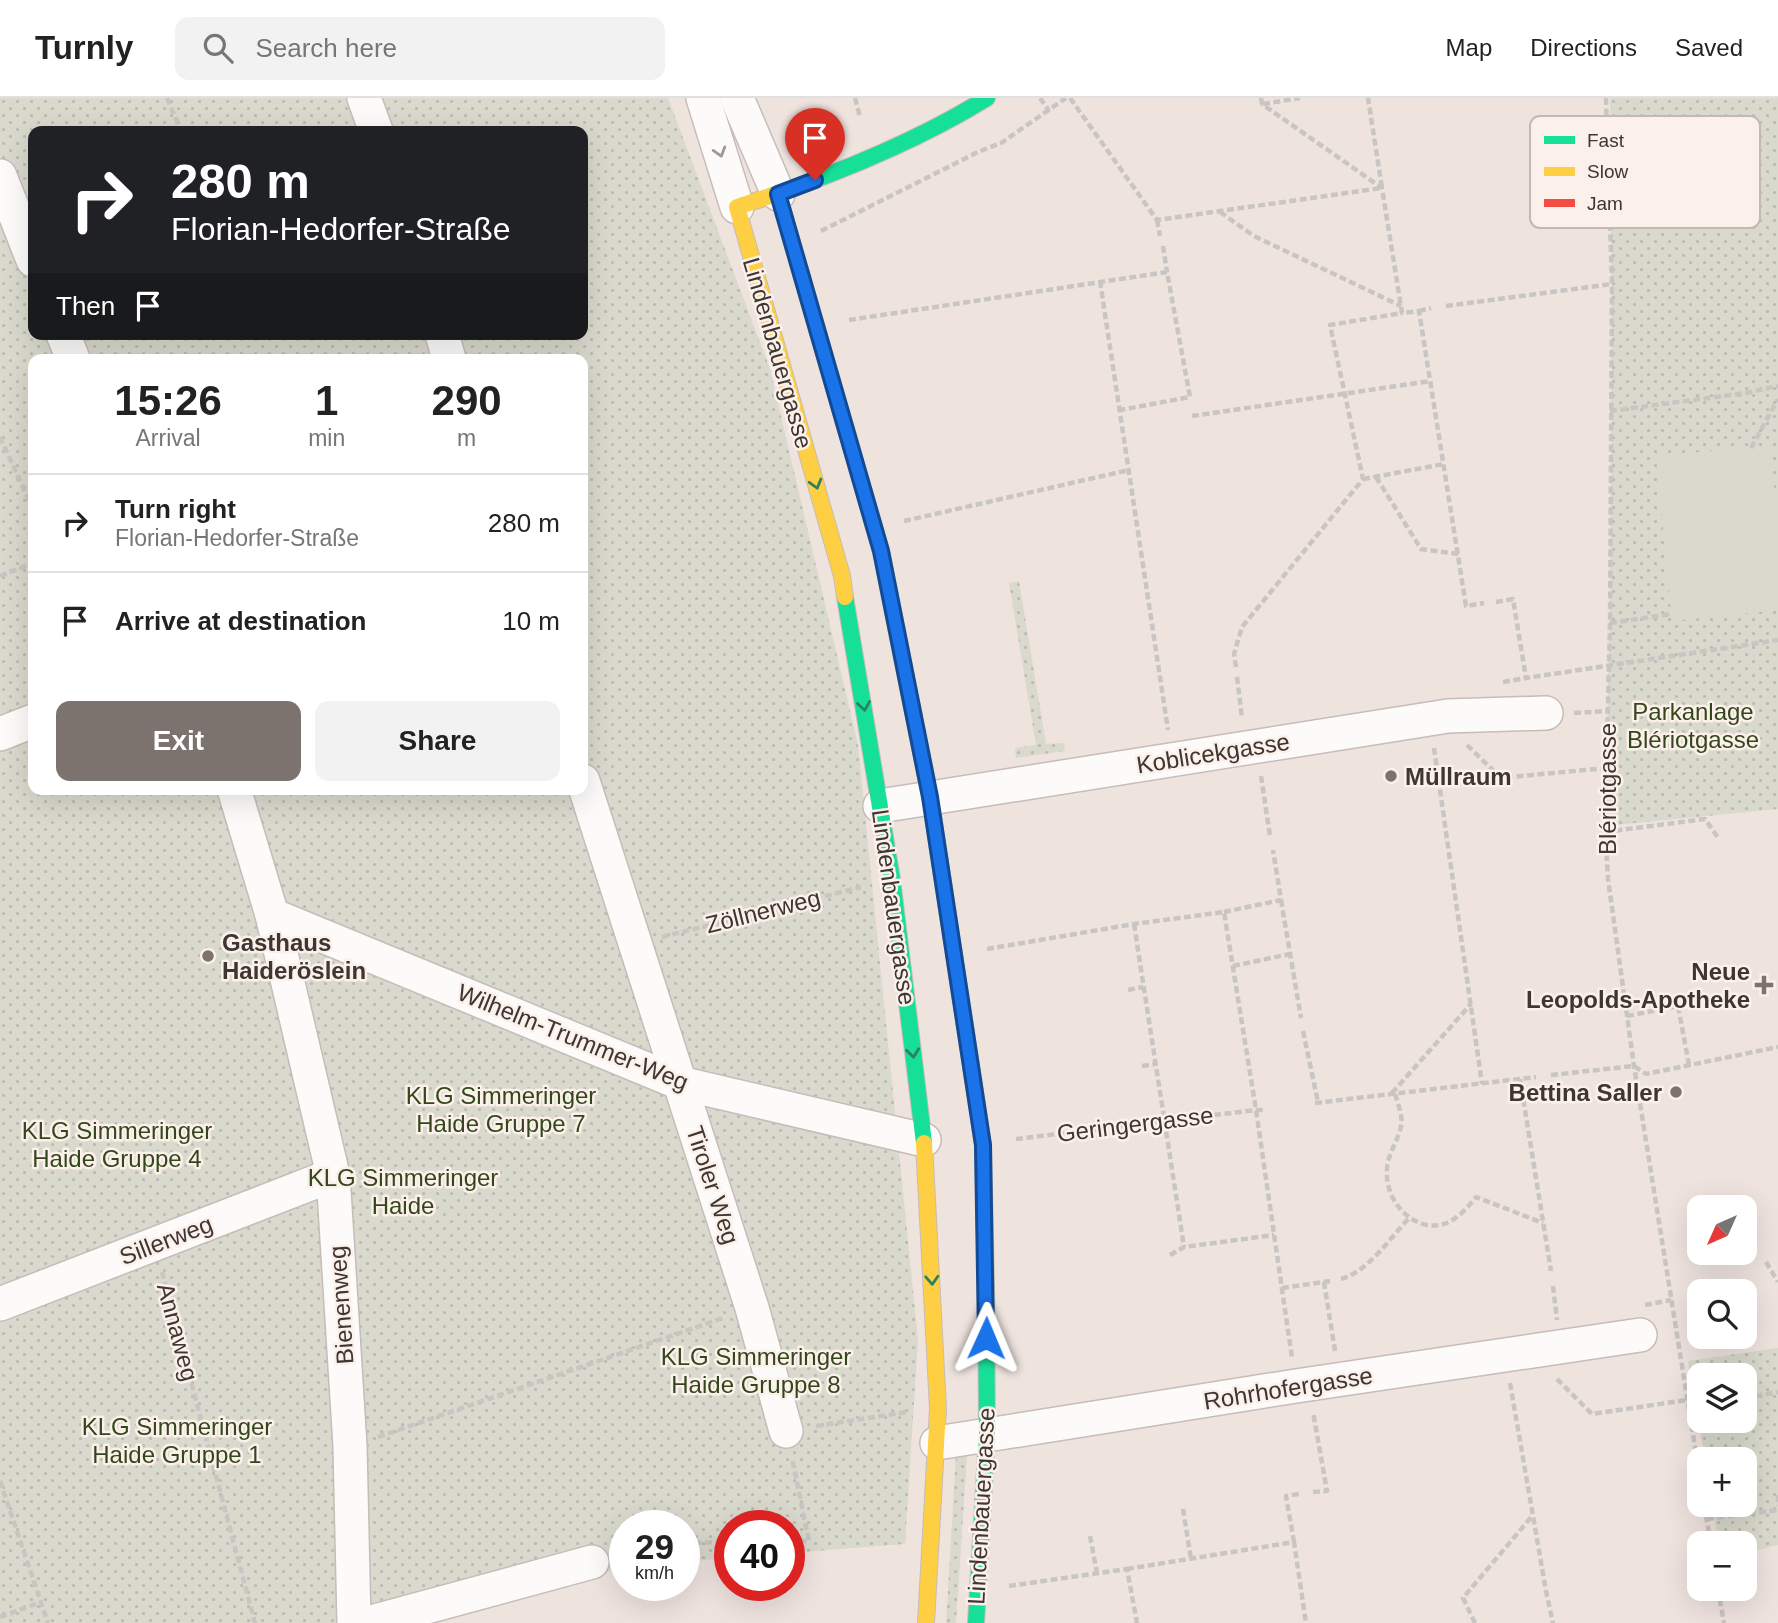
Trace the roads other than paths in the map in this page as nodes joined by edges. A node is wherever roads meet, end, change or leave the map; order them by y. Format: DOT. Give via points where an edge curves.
graph roads {
  1 [pos="364,98"];
  2 [pos="703,98"];
  3 [pos="737,98"];
  4 [pos="987,98"];
  5 [pos="374,126"];
  6 [pos="0,176"];
  7 [pos="778,194"];
  8 [pos="737,207"];
  9 [pos="28,247"];
  10 [pos="1546,713"];
  11 [pos="28,723"];
  12 [pos="0,734"];
  13 [pos="236,795"];
  14 [pos="587,795"];
  15 [pos="930,797"];
  16 [pos="880,806"];
  17 [pos="272,915"];
  18 [pos="680,1083"];
  19 [pos="924,1140"];
  20 [pos="333,1175"];
  21 [pos="0,1304"];
  22 [pos="1637,1321"];
  23 [pos="786,1430"];
  24 [pos="986,1436"];
  25 [pos="937,1443"];
  26 [pos="592,1562"];
  27 [pos="354,1623"];
  28 [pos="368,1623"];
  29 [pos="926,1623"];
  30 [pos="976,1623"];
  1 -- 5 [label="street"];
  2 -- 8 [label="street, one-way"];
  3 -- 7 [label="street"];
  4 -- 7 [label="street" via="871,159"];
  6 -- 9 [label="street"];
  7 -- 8 [label="street"];
  7 -- 15 [label="street, Lindenbauergasse" via="881,551"];
  8 -- 16 [label="street, Lindenbauergasse, one-way" via="842,576"];
  10 -- 15 [label="street, Koblicekgasse" via="1448,716"];
  11 -- 12 [label="street"];
  13 -- 17 [label="street, Bienenweg"];
  14 -- 18 [label="street, Tiroler Weg"];
  15 -- 16 [label="street, Koblicekgasse"];
  15 -- 24 [label="street, Lindenbauergasse" via="983,1145"];
  16 -- 19 [label="street, Lindenbauergasse, one-way"];
  17 -- 18 [label="street, Wilhelm-Trummer-Weg"];
  17 -- 20 [label="street, Bienenweg"];
  18 -- 19 [label="street, Wilhelm-Trummer-Weg"];
  18 -- 23 [label="street, Tiroler Weg"];
  19 -- 25 [label="street, Lindenbauergasse, one-way"];
  20 -- 21 [label="street, Sillerweg"];
  20 -- 27 [label="street, Bienenweg" via="351,1446"];
  22 -- 24 [label="street, Rohrhofergasse" via="1296,1386"];
  24 -- 25 [label="street, Rohrhofergasse"];
  24 -- 30 [label="street, Lindenbauergasse"];
  25 -- 29 [label="street, Lindenbauergasse"];
  26 -- 28 [label="street"];
}
